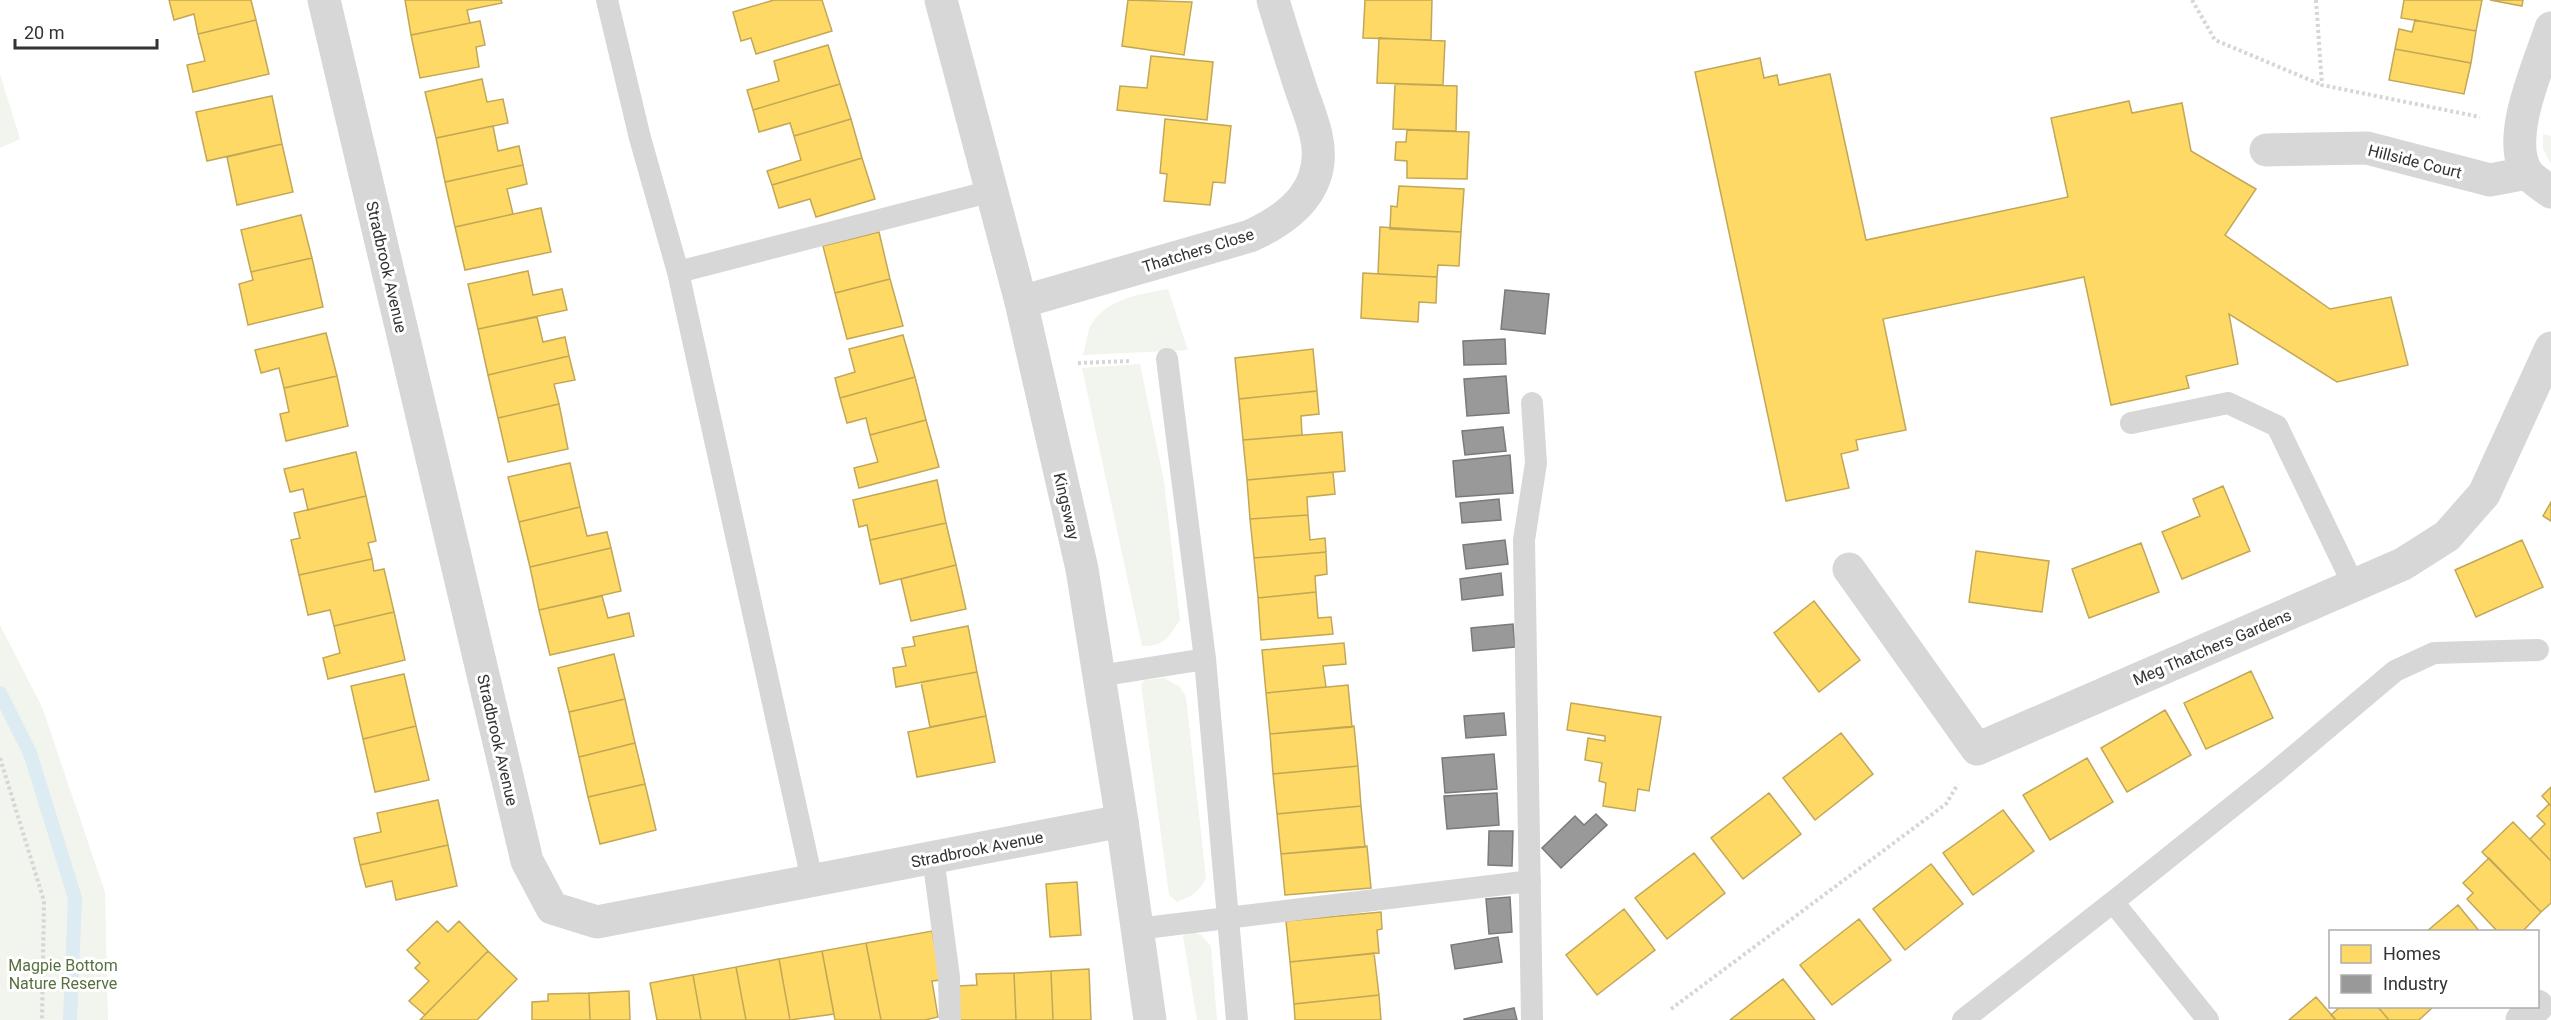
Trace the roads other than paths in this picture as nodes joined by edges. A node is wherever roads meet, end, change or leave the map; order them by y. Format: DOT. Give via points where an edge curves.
graph roads {
  1 [pos="324,0"];
  2 [pos="607,0"];
  3 [pos="941,0"];
  4 [pos="1273,0"];
  5 [pos="2551,28"];
  6 [pos="2266,150"];
  7 [pos="2539,182"];
  8 [pos="992,191"];
  9 [pos="678,272"];
  10 [pos="1021,302"];
  11 [pos="2551,348"];
  12 [pos="1167,359"];
  13 [pos="1532,403"];
  14 [pos="2131,423"];
  15 [pos="1849,569"];
  16 [pos="2354,586"];
  17 [pos="2538,650"];
  18 [pos="1205,659"];
  19 [pos="1099,676"];
  20 [pos="1122,821"];
  21 [pos="933,857"];
  22 [pos="812,880"];
  23 [pos="1530,881"];
  24 [pos="2113,902"];
  25 [pos="1228,919"];
  26 [pos="1137,929"];
  27 [pos="2551,994"];
  28 [pos="2539,1004"];
  29 [pos="2535,1008"];
  30 [pos="950,1020"];
  31 [pos="1150,1020"];
  32 [pos="1237,1020"];
  33 [pos="1532,1020"];
  34 [pos="1963,1020"];
  35 [pos="2208,1020"];
  36 [pos="2522,1020"];
  1 -- 22 [label="street, Stradbrook Avenue" via="527,861 552,908 597,922"];
  2 -- 9 [label="lane" via="639,138"];
  3 -- 8 [label="street, Kingsway"];
  4 -- 10 [label="street, Thatchers Close" via="1317,137 1318,163 1311,187 1297,207 1275,225 1250,236"];
  5 -- 7 [label="street" via="2520,125 2519,152"];
  6 -- 7 [label="street, Hillside Court" via="2367,148 2490,180"];
  8 -- 9 [label="lane"];
  8 -- 10 [label="street, Kingsway"];
  9 -- 22 [label="lane"];
  10 -- 19 [label="street, Kingsway" via="1082,569"];
  11 -- 16 [label="street, Meg Thatchers Gardens" via="2484,494 2447,536 2403,564"];
  12 -- 18 [label="lane"];
  13 -- 23 [label="lane" via="1536,463 1524,540"];
  14 -- 16 [label="lane" via="2228,403 2277,426"];
  15 -- 16 [label="street, Meg Thatchers Gardens" via="1977,749"];
  17 -- 24 [label="lane" via="2434,653 2395,671"];
  18 -- 19 [label="lane"];
  18 -- 25 [label="lane"];
  19 -- 20 [label="street, Kingsway"];
  20 -- 21 [label="street, Stradbrook Avenue"];
  20 -- 26 [label="street, Kingsway"];
  21 -- 22 [label="street, Stradbrook Avenue"];
  21 -- 30 [label="lane" via="949,977"];
  23 -- 25 [label="lane"];
  23 -- 33 [label="lane"];
  24 -- 34 [label="lane"];
  24 -- 35 [label="lane"];
  25 -- 26 [label="lane"];
  25 -- 32 [label="lane"];
  26 -- 31 [label="street, Kingsway"];
  27 -- 28 [label="street"];
  29 -- 36 [label="street"];
}
